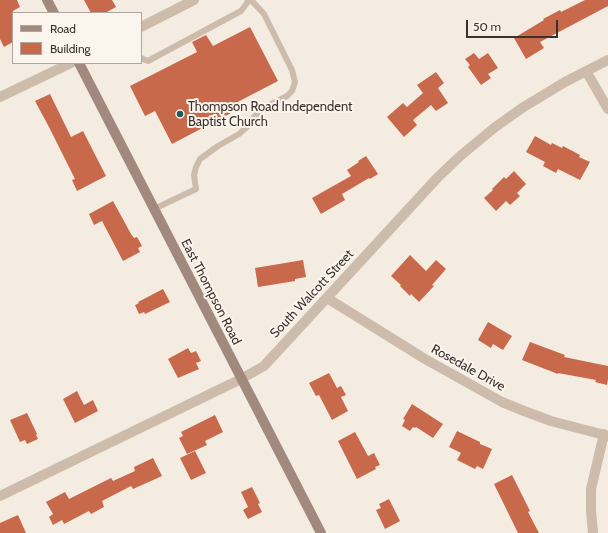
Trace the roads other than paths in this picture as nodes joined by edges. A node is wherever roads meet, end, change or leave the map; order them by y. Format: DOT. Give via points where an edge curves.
graph roads {
  1 [pos="47,0"];
  2 [pos="194,0"];
  3 [pos="248,0"];
  4 [pos="251,0"];
  5 [pos="53,12"];
  6 [pos="142,26"];
  7 [pos="142,58"];
  8 [pos="608,60"];
  9 [pos="69,64"];
  10 [pos="80,64"];
  11 [pos="586,71"];
  12 [pos="0,97"];
  13 [pos="608,109"];
  14 [pos="154,209"];
  15 [pos="327,298"];
  16 [pos="241,379"];
  17 [pos="606,435"];
  18 [pos="0,496"];
  19 [pos="320,533"];
  20 [pos="593,533"];
  1 -- 5 [label="main road"];
  2 -- 6 [label="street"];
  3 -- 7 [label="lane" via="241,11 148,61"];
  4 -- 14 [label="lane" via="264,14 292,70 295,82 292,91 262,109 239,134 200,159 194,175 196,189"];
  8 -- 11 [label="street, South Walcott Street"];
  9 -- 12 [label="street"];
  10 -- 14 [label="main road, East Thompson Road"];
  11 -- 13 [label="street"];
  11 -- 15 [label="street, South Walcott Street" via="522,108 459,157"];
  14 -- 16 [label="main road, East Thompson Road"];
  15 -- 16 [label="street, South Walcott Street" via="264,366"];
  15 -- 17 [label="street, Rosedale Drive" via="425,359 502,402 551,421"];
  16 -- 18 [label="street, South Walcott Street"];
  16 -- 19 [label="main road, East Thompson Road"];
  17 -- 20 [label="street" via="591,489"];
}
